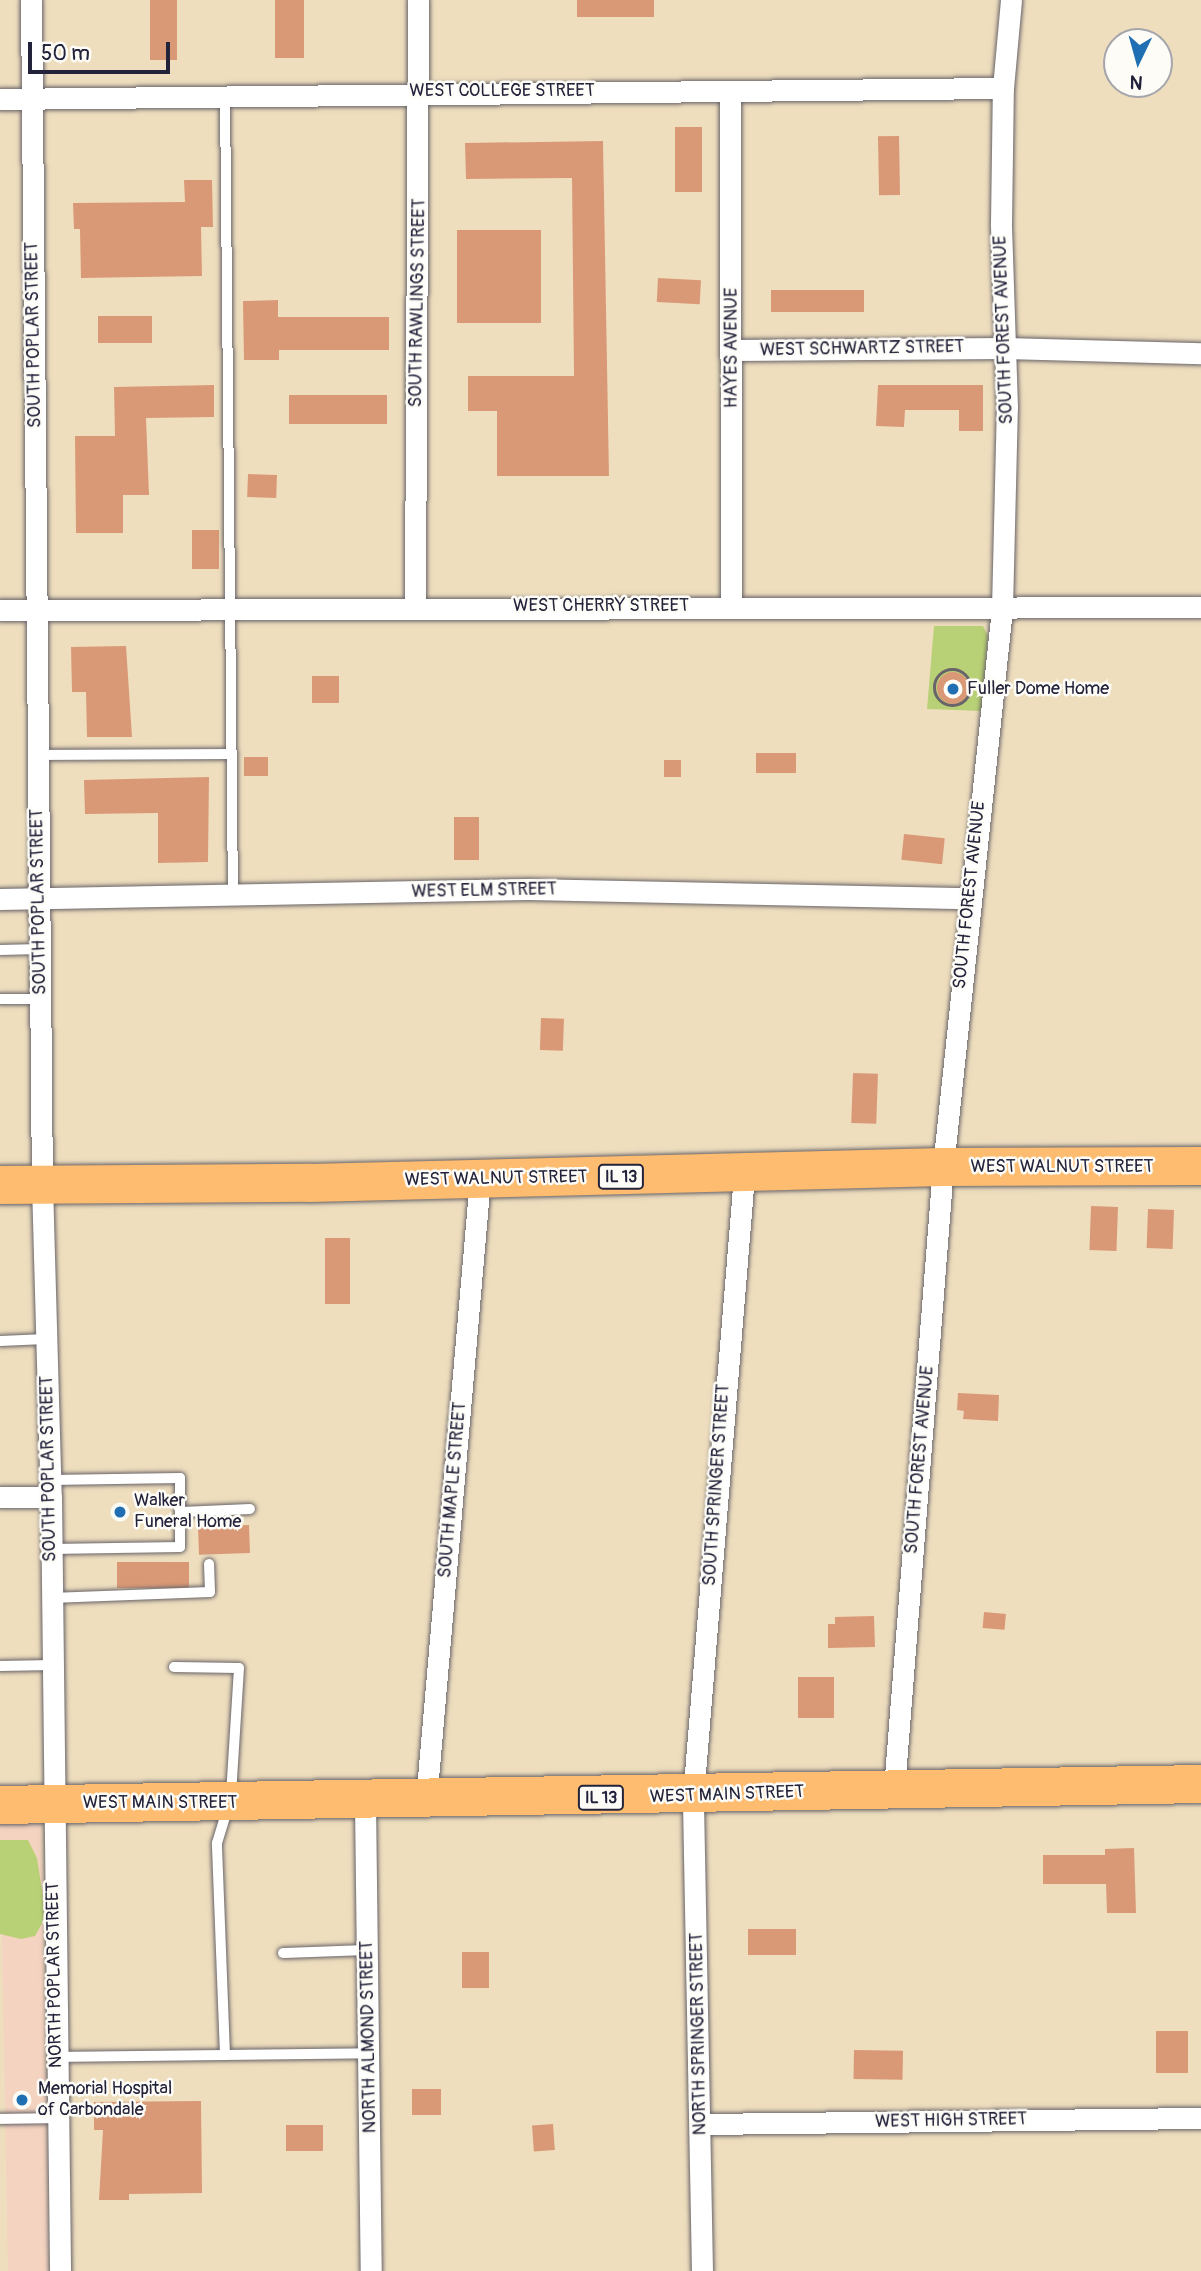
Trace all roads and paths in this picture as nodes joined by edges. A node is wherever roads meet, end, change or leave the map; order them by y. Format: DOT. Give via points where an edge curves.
graph roads {
  1 [pos="32,0"];
  2 [pos="418,0"];
  3 [pos="1011,0"];
  4 [pos="1003,88"];
  5 [pos="420,91"];
  6 [pos="730,92"];
  7 [pos="225,95"];
  8 [pos="0,99"];
  9 [pos="32,99"];
  10 [pos="1006,348"];
  11 [pos="732,350"];
  12 [pos="1201,353"];
  13 [pos="731,605"];
  14 [pos="415,607"];
  15 [pos="1201,607"];
  16 [pos="1002,608"];
  17 [pos="229,609"];
  18 [pos="0,610"];
  19 [pos="37,610"];
  20 [pos="955,708"];
  21 [pos="229,754"];
  22 [pos="38,755"];
  23 [pos="233,894"];
  24 [pos="39,898"];
  25 [pos="968,898"];
  26 [pos="0,899"];
  27 [pos="40,949"];
  28 [pos="0,950"];
  29 [pos="0,999"];
  30 [pos="40,999"];
  31 [pos="1201,1166"];
  32 [pos="943,1167"];
  33 [pos="744,1175"];
  34 [pos="480,1179"];
  35 [pos="42,1184"];
  36 [pos="0,1185"];
  37 [pos="46,1339"];
  38 [pos="0,1341"];
  39 [pos="50,1488"];
  40 [pos="0,1497"];
  41 [pos="250,1509"];
  42 [pos="181,1512"];
  43 [pos="51,1549"];
  44 [pos="209,1564"];
  45 [pos="51,1598"];
  46 [pos="52,1665"];
  47 [pos="0,1666"];
  48 [pos="174,1667"];
  49 [pos="1201,1784"];
  50 [pos="894,1789"];
  51 [pos="694,1797"];
  52 [pos="426,1801"];
  53 [pos="365,1802"];
  54 [pos="231,1803"];
  55 [pos="52,1804"];
  56 [pos="0,1805"];
  57 [pos="368,1950"];
  58 [pos="283,1953"];
  59 [pos="369,2053"];
  60 [pos="225,2054"];
  61 [pos="57,2057"];
  62 [pos="58,2118"];
  63 [pos="1201,2118"];
  64 [pos="0,2119"];
  65 [pos="701,2124"];
  66 [pos="60,2271"];
  67 [pos="370,2271"];
  68 [pos="702,2271"];
  1 -- 9 [label="street, SOUTH POPLAR STREET"];
  2 -- 5 [label="street, SOUTH RAWLINGS STREET"];
  3 -- 4 [label="street, SOUTH FOREST AVENUE"];
  4 -- 6 [label="street, WEST COLLEGE STREET"];
  4 -- 10 [label="street, SOUTH FOREST AVENUE"];
  5 -- 6 [label="street, WEST COLLEGE STREET"];
  5 -- 7 [label="street, WEST COLLEGE STREET"];
  5 -- 14 [label="street, SOUTH RAWLINGS STREET"];
  6 -- 11 [label="street, HAYES AVENUE"];
  7 -- 9 [label="street, WEST COLLEGE STREET"];
  7 -- 17 [label="lane"];
  8 -- 9 [label="street, WEST COLLEGE STREET"];
  9 -- 19 [label="street, SOUTH POPLAR STREET"];
  10 -- 11 [label="street, WEST SCHWARTZ STREET"];
  10 -- 12 [label="street, WEST SCHWARTZ STREET"];
  10 -- 16 [label="street, SOUTH FOREST AVENUE"];
  11 -- 13 [label="street, HAYES AVENUE"];
  13 -- 14 [label="street, WEST CHERRY STREET"];
  13 -- 16 [label="street, WEST CHERRY STREET"];
  14 -- 17 [label="street, WEST CHERRY STREET"];
  15 -- 16 [label="street, WEST CHERRY STREET"];
  16 -- 25 [label="street, SOUTH FOREST AVENUE"];
  17 -- 19 [label="street, WEST CHERRY STREET"];
  17 -- 21 [label="lane"];
  18 -- 19 [label="street, WEST CHERRY STREET"];
  19 -- 22 [label="street, SOUTH POPLAR STREET"];
  20 -- 20 [label="path" via="969,697 971,686 966,675 955,670 939,677 935,688 939,699"];
  21 -- 22 [label="lane"];
  21 -- 23 [label="lane" via="234,789"];
  22 -- 24 [label="street, SOUTH POPLAR STREET"];
  23 -- 24 [label="street, WEST ELM STREET"];
  23 -- 25 [label="street, WEST ELM STREET" via="528,889"];
  24 -- 26 [label="street, WEST ELM STREET"];
  24 -- 27 [label="street, SOUTH POPLAR STREET"];
  25 -- 32 [label="street, SOUTH FOREST AVENUE"];
  27 -- 28 [label="lane"];
  27 -- 30 [label="street, SOUTH POPLAR STREET"];
  29 -- 30 [label="lane"];
  30 -- 35 [label="street, SOUTH POPLAR STREET"];
  31 -- 32 [label="highway, WEST WALNUT STREET / IL 13"];
  32 -- 33 [label="highway, WEST WALNUT STREET / IL 13"];
  32 -- 50 [label="street, SOUTH FOREST AVENUE"];
  33 -- 34 [label="highway, WEST WALNUT STREET / IL 13"];
  33 -- 51 [label="street, SOUTH SPRINGER STREET"];
  34 -- 35 [label="highway, WEST WALNUT STREET / IL 13"];
  34 -- 52 [label="street, SOUTH MAPLE STREET"];
  35 -- 36 [label="highway, WEST WALNUT STREET / IL 13"];
  35 -- 37 [label="street, SOUTH POPLAR STREET"];
  37 -- 38 [label="lane"];
  37 -- 39 [label="street, SOUTH POPLAR STREET"];
  39 -- 40 [label="street"];
  39 -- 42 [label="lane" via="180,1478"];
  39 -- 43 [label="street, SOUTH POPLAR STREET"];
  41 -- 42 [label="lane"];
  42 -- 43 [label="lane" via="180,1547"];
  43 -- 45 [label="street, SOUTH POPLAR STREET"];
  44 -- 45 [label="lane" via="210,1592"];
  45 -- 46 [label="street, SOUTH POPLAR STREET"];
  46 -- 47 [label="lane"];
  46 -- 55 [label="street, SOUTH POPLAR STREET"];
  48 -- 54 [label="lane" via="239,1668"];
  49 -- 50 [label="highway, WEST MAIN STREET / IL 13"];
  50 -- 51 [label="highway, WEST MAIN STREET / IL 13"];
  51 -- 52 [label="highway, WEST MAIN STREET / IL 13"];
  51 -- 65 [label="street, NORTH SPRINGER STREET"];
  52 -- 53 [label="highway, WEST MAIN STREET / IL 13"];
  53 -- 54 [label="highway, WEST MAIN STREET / IL 13"];
  53 -- 57 [label="street, NORTH ALMOND STREET"];
  54 -- 55 [label="highway, WEST MAIN STREET / IL 13"];
  54 -- 60 [label="lane" via="220,1822 217,1843"];
  55 -- 56 [label="highway, WEST MAIN STREET / IL 13"];
  55 -- 61 [label="street, NORTH POPLAR STREET"];
  57 -- 58 [label="lane"];
  57 -- 59 [label="street, NORTH ALMOND STREET"];
  59 -- 60 [label="lane"];
  59 -- 67 [label="street, NORTH ALMOND STREET"];
  60 -- 61 [label="lane"];
  61 -- 62 [label="street, NORTH POPLAR STREET"];
  62 -- 64 [label="lane"];
  62 -- 66 [label="street, NORTH POPLAR STREET"];
  63 -- 65 [label="street, WEST HIGH STREET"];
  65 -- 68 [label="street, NORTH SPRINGER STREET"];
}
